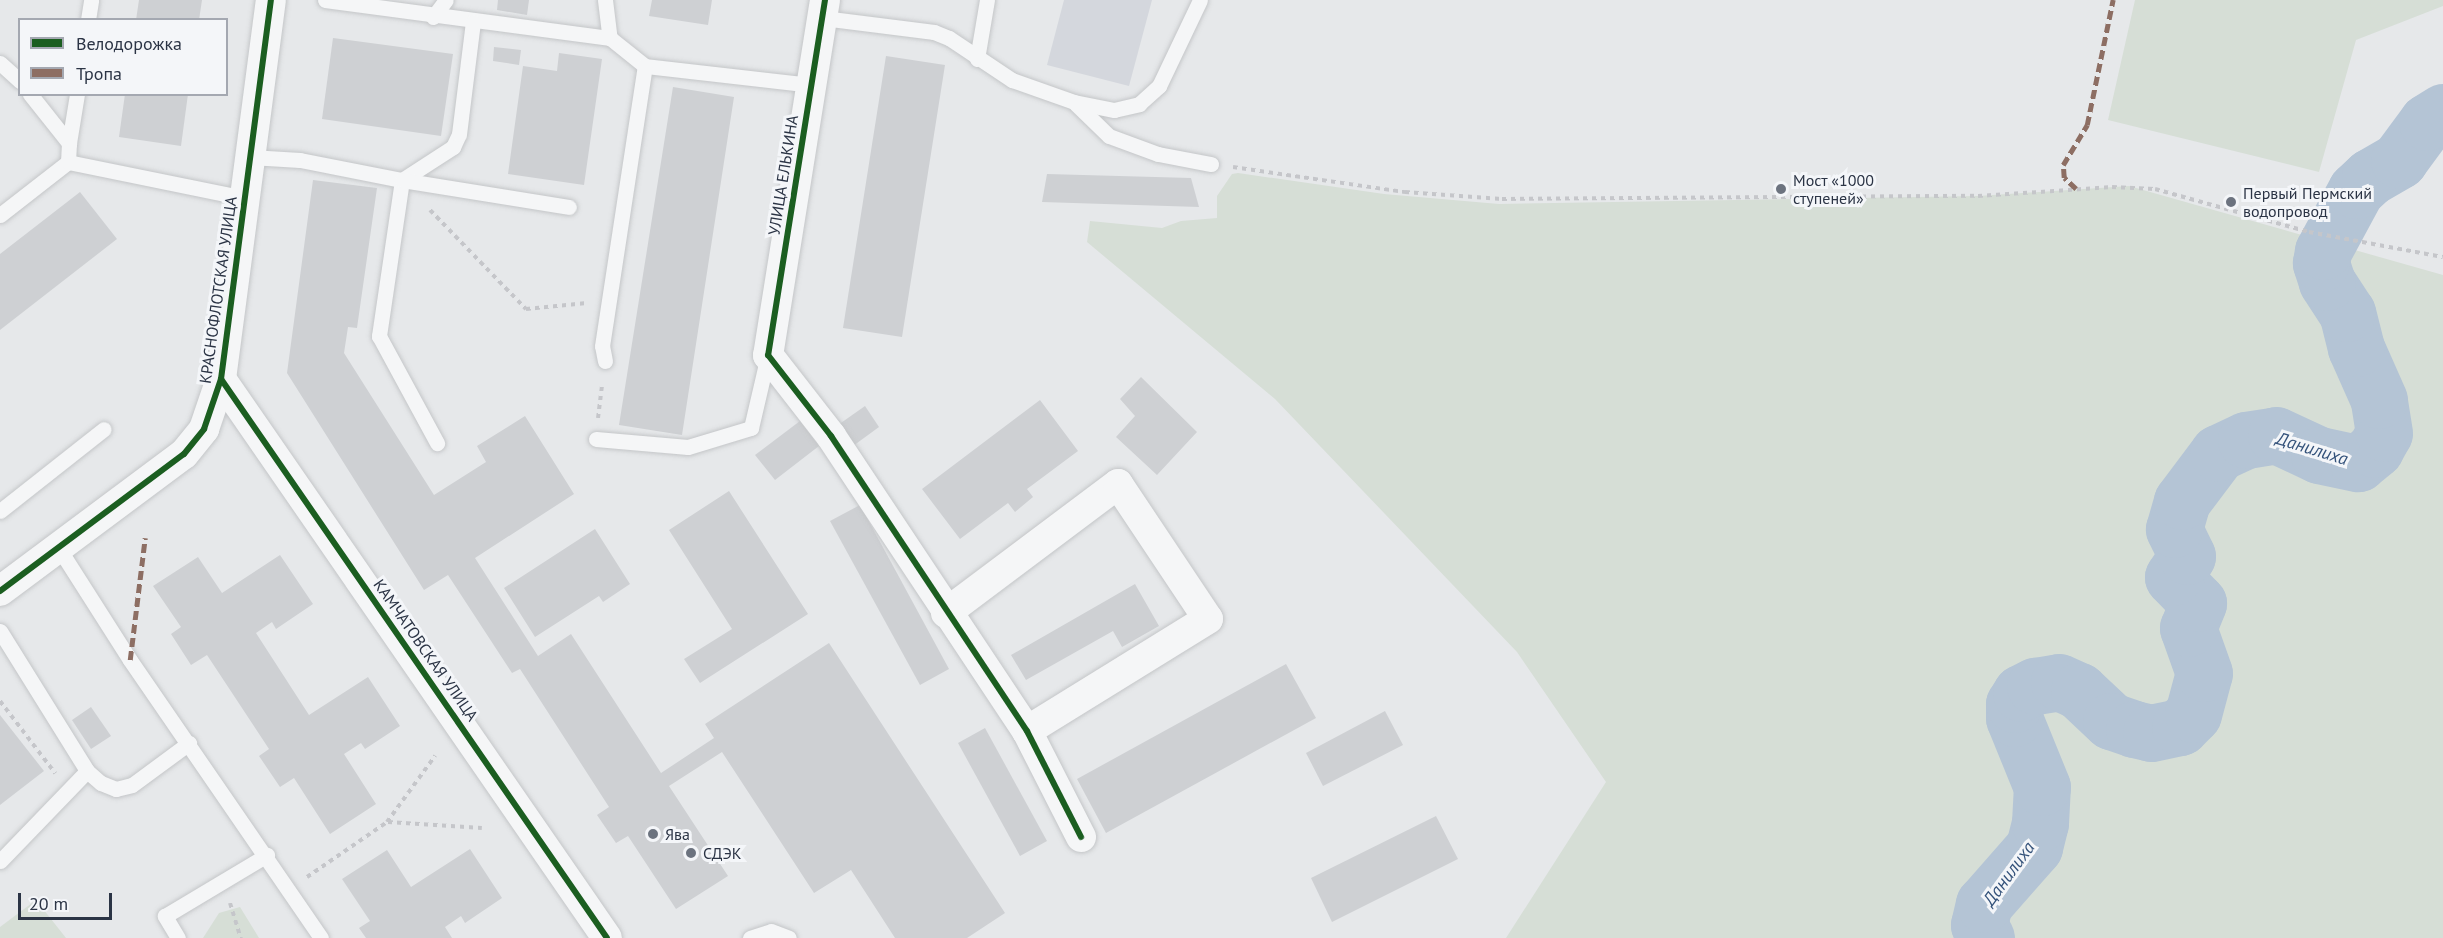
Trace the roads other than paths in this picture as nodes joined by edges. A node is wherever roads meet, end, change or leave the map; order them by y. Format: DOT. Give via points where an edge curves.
graph roads {
  1 [pos="91,0"];
  2 [pos="271,0"];
  3 [pos="325,0"];
  4 [pos="446,0"];
  5 [pos="605,0"];
  6 [pos="987,0"];
  7 [pos="1200,0"];
  8 [pos="824,9"];
  9 [pos="433,17"];
  10 [pos="88,18"];
  11 [pos="473,22"];
  12 [pos="610,38"];
  13 [pos="977,58"];
  14 [pos="0,63"];
  15 [pos="645,66"];
  16 [pos="18,79"];
  17 [pos="812,86"];
  18 [pos="32,96"];
  19 [pos="76,96"];
  20 [pos="1074,102"];
  21 [pos="69,143"];
  22 [pos="250,157"];
  23 [pos="68,162"];
  24 [pos="1211,164"];
  25 [pos="402,180"];
  26 [pos="245,198"];
  27 [pos="569,207"];
  28 [pos="0,215"];
  29 [pos="768,355"];
  30 [pos="605,361"];
  31 [pos="221,379"];
  32 [pos="104,429"];
  33 [pos="596,439"];
  34 [pos="436,443"];
  35 [pos="0,511"];
  36 [pos="58,547"];
  37 [pos="0,591"];
  38 [pos="946,613"];
  39 [pos="0,631"];
  40 [pos="1027,731"];
  41 [pos="189,743"];
  42 [pos="87,771"];
  43 [pos="1081,837"];
  44 [pos="267,855"];
  45 [pos="0,861"];
  46 [pos="178,938"];
  47 [pos="321,938"];
  48 [pos="607,938"];
  49 [pos="750,938"];
  50 [pos="789,938"];
  1 -- 10 [label="lane"];
  2 -- 22 [label="street, КРАСНОФЛОТСКАЯ УЛИЦА"];
  3 -- 9 [label="lane"];
  4 -- 9 [label="lane"];
  5 -- 12 [label="lane"];
  6 -- 13 [label="lane"];
  7 -- 20 [label="lane" via="1167,72 1152,94 1139,104 1114,110"];
  8 -- 13 [label="lane" via="934,32"];
  8 -- 17 [label="street, УЛИЦА ЕЛЬКИНА"];
  9 -- 11 [label="lane"];
  11 -- 12 [label="lane"];
  11 -- 25 [label="lane" via="456,141 444,156"];
  12 -- 15 [label="lane"];
  13 -- 20 [label="lane" via="1012,80"];
  14 -- 16 [label="lane"];
  15 -- 17 [label="lane"];
  15 -- 30 [label="lane" via="608,300 602,346"];
  17 -- 29 [label="street, УЛИЦА ЕЛЬКИНА"];
  18 -- 21 [label="lane"];
  19 -- 21 [label="lane"];
  20 -- 24 [label="lane" via="1108,136 1158,154"];
  21 -- 23 [label="lane"];
  22 -- 25 [label="lane" via="300,160"];
  22 -- 26 [label="street, КРАСНОФЛОТСКАЯ УЛИЦА"];
  23 -- 26 [label="lane"];
  23 -- 28 [label="lane"];
  25 -- 27 [label="lane"];
  25 -- 34 [label="lane" via="379,336"];
  26 -- 31 [label="street, КРАСНОФЛОТСКАЯ УЛИЦА"];
  29 -- 33 [label="lane" via="751,429 688,447"];
  29 -- 38 [label="street" via="831,436"];
  31 -- 36 [label="street, КРАСНОФЛОТСКАЯ УЛИЦА" via="204,429 184,454"];
  31 -- 48 [label="street, КАМЧАТОВСКАЯ УЛИЦА"];
  32 -- 35 [label="lane"];
  36 -- 37 [label="street, КРАСНОФЛОТСКАЯ УЛИЦА"];
  36 -- 41 [label="lane"];
  38 -- 40 [label="street"];
  38 -- 40 [label="street" via="1118,484 1208,619"];
  39 -- 42 [label="lane"];
  40 -- 43 [label="street"];
  41 -- 42 [label="lane" via="132,785 116,789"];
  41 -- 44 [label="lane"];
  42 -- 45 [label="lane"];
  44 -- 46 [label="lane" via="165,916"];
  44 -- 47 [label="lane"];
  49 -- 50 [label="lane" via="771,931"];
}
